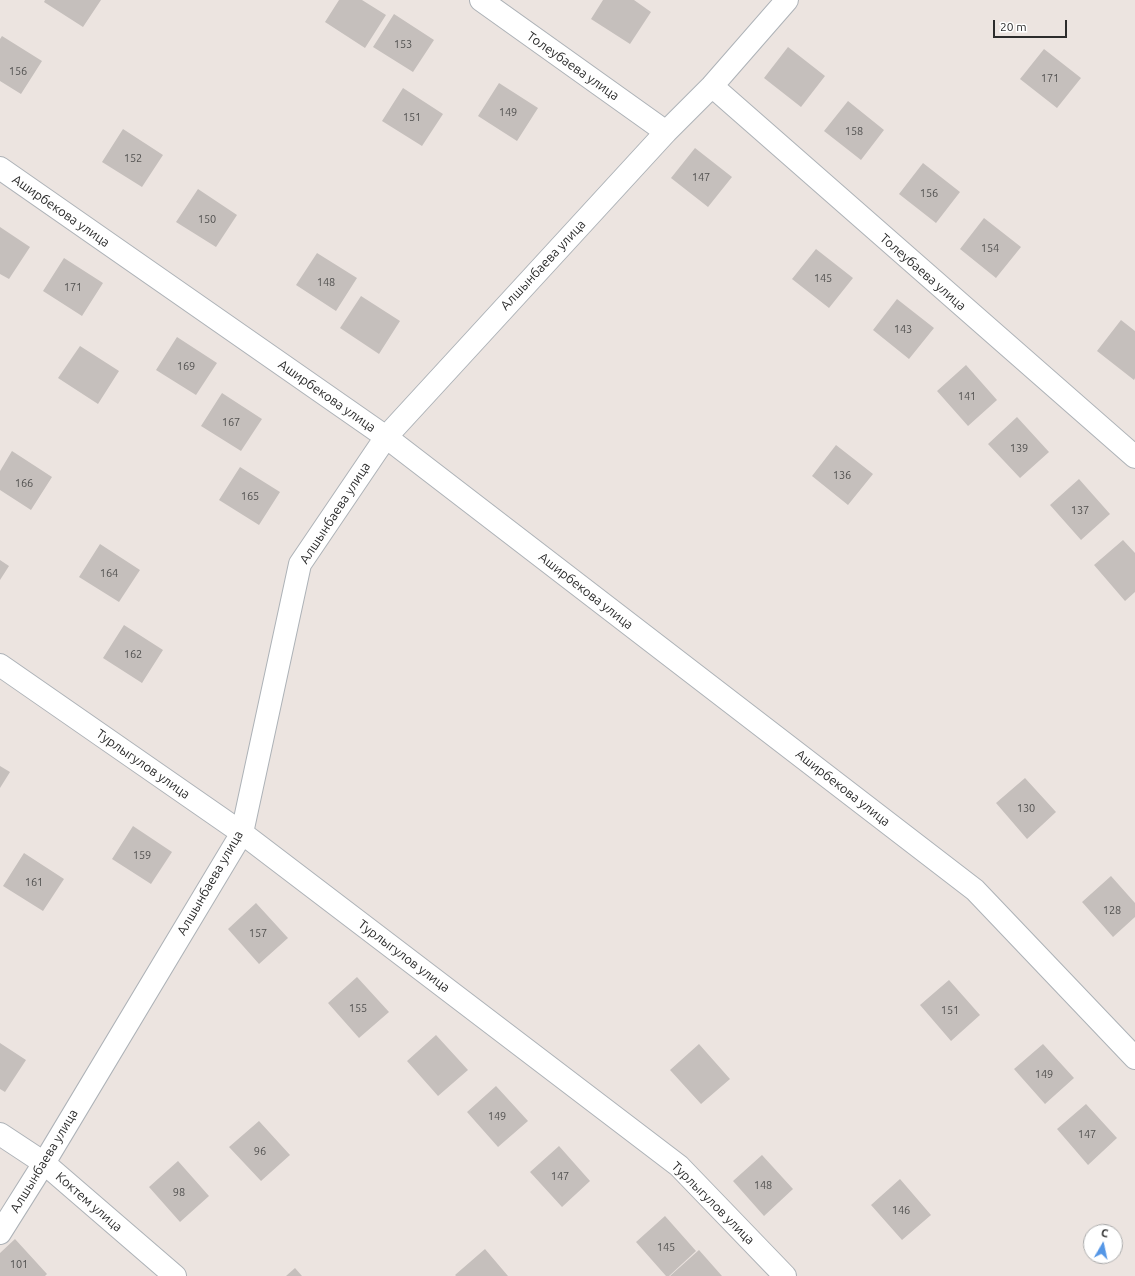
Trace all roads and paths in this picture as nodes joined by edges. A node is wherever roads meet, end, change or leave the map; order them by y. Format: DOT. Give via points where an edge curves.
graph roads {
  1 [pos="481,0"];
  2 [pos="787,0"];
  3 [pos="712,86"];
  4 [pos="666,132"];
  5 [pos="0,168"];
  6 [pos="386,437"];
  7 [pos="1135,457"];
  8 [pos="0,665"];
  9 [pos="242,832"];
  10 [pos="1135,1058"];
  11 [pos="0,1134"];
  12 [pos="44,1163"];
  13 [pos="0,1233"];
  14 [pos="175,1276"];
  15 [pos="785,1276"];
  1 -- 4 [label="street, Толеубаева улица"];
  2 -- 3 [label="street, Алшынбаева улица"];
  3 -- 4 [label="street, Алшынбаева улица"];
  3 -- 7 [label="street, Толеубаева улица"];
  4 -- 6 [label="street, Алшынбаева улица"];
  5 -- 6 [label="street, Аширбекова улица"];
  6 -- 9 [label="street, Алшынбаева улица" via="300,564"];
  6 -- 10 [label="street, Аширбекова улица" via="976,890"];
  8 -- 9 [label="street, Турлыгулов улица"];
  9 -- 12 [label="street, Алшынбаева улица"];
  9 -- 15 [label="street, Турлыгулов улица" via="679,1166"];
  11 -- 12 [label="street, Коктем улица"];
  12 -- 13 [label="street, Алшынбаева улица"];
  12 -- 14 [label="street, Коктем улица"];
}
